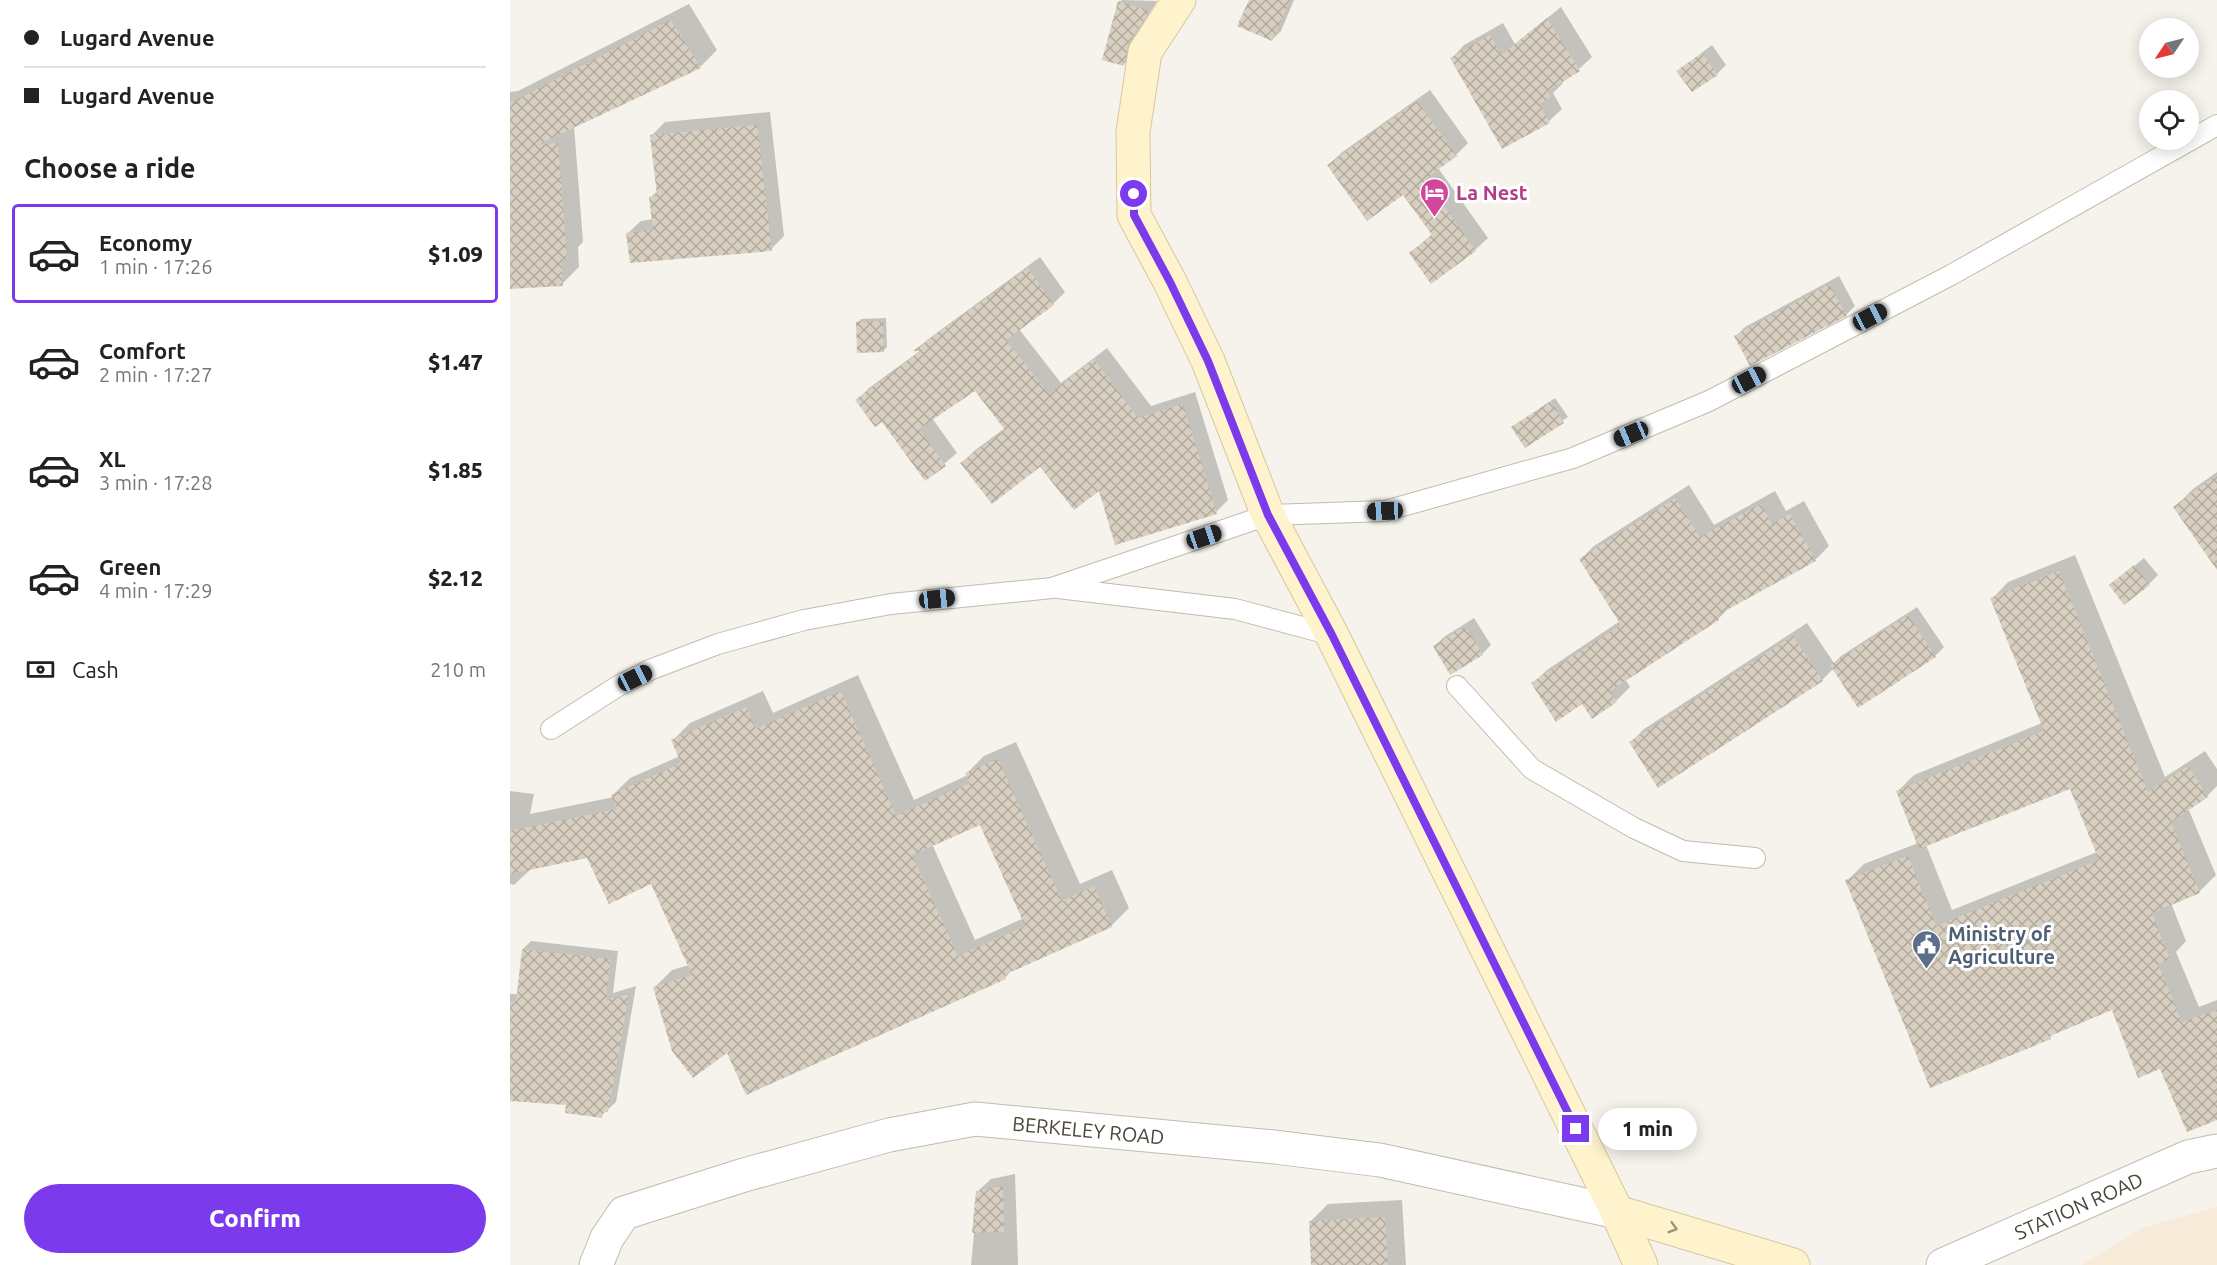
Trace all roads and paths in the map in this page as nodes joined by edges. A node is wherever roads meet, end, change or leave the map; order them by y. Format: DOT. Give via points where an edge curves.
graph roads {
  1 [pos="1179,0"];
  2 [pos="2217,125"];
  3 [pos="1268,515"];
  4 [pos="1052,588"];
  5 [pos="1332,635"];
  6 [pos="1457,686"];
  7 [pos="550,729"];
  8 [pos="1755,858"];
  9 [pos="2217,1151"];
  10 [pos="1617,1212"];
  11 [pos="596,1265"];
  12 [pos="1641,1265"];
  13 [pos="1792,1265"];
  14 [pos="1942,1265"];
  1 -- 3 [label="street" via="1144,52 1133,132 1134,215 1208,361"];
  2 -- 3 [label="lane" via="1950,274 1708,401 1573,458 1385,511"];
  3 -- 4 [label="lane"];
  3 -- 5 [label="street"];
  4 -- 5 [label="lane" via="1235,609"];
  4 -- 7 [label="lane" via="891,604 804,620 718,644 618,686"];
  5 -- 10 [label="street"];
  6 -- 8 [label="lane" via="1532,769 1552,781 1683,851"];
  9 -- 14 [label="street, STATION ROAD" via="2187,1158"];
  10 -- 11 [label="street, BERKELEY ROAD" via="1380,1160 975,1119 889,1134 624,1213 607,1238"];
  10 -- 12 [label="street"];
  10 -- 13 [label="street, one-way"];
}
